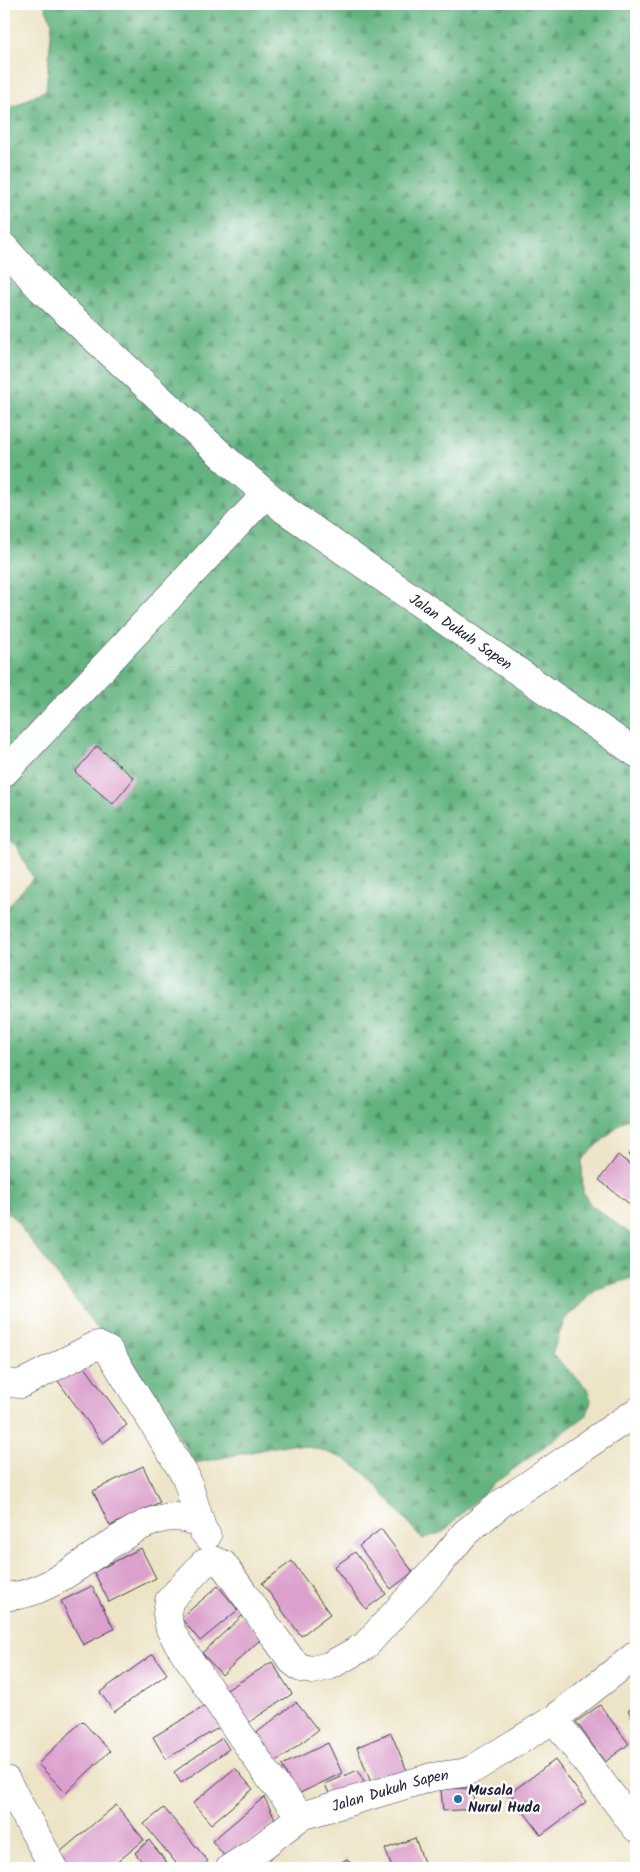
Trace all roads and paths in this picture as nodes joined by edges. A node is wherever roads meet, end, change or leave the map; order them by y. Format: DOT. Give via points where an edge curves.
graph roads {
  1 [pos="4,247"];
  2 [pos="275,502"];
  3 [pos="636,753"];
  4 [pos="4,773"];
  5 [pos="4,1383"];
  6 [pos="636,1412"];
  7 [pos="204,1531"];
  8 [pos="216,1561"];
  9 [pos="4,1596"];
  10 [pos="636,1655"];
  11 [pos="554,1719"];
  12 [pos="6,1780"];
  13 [pos="301,1816"];
  14 [pos="636,1828"];
  15 [pos="262,1860"];
  16 [pos="54,1868"];
  17 [pos="230,1868"];
  1 -- 2 [label="street, Jalan Dukuh Sapen" via="41,289"];
  2 -- 3 [label="street, Jalan Dukuh Sapen"];
  2 -- 4 [label="street"];
  5 -- 7 [label="street" via="20,1384 96,1345 109,1350 186,1477"];
  6 -- 8 [label="street" via="480,1520 365,1646 330,1666 312,1670 301,1668 292,1661 223,1564"];
  7 -- 8 [label="street"];
  7 -- 9 [label="street" via="197,1522 181,1517 160,1518 138,1527 44,1588 15,1597"];
  8 -- 13 [label="street" via="204,1562 169,1601 170,1629 272,1782"];
  10 -- 11 [label="street, Jalan Dukuh Sapen"];
  11 -- 13 [label="street, Jalan Dukuh Sapen" via="490,1760 463,1773 432,1776"];
  11 -- 14 [label="street"];
  12 -- 16 [label="street"];
  13 -- 15 [label="street, Jalan Dukuh Sapen"];
  15 -- 17 [label="street, Jalan Dukuh Sapen"];
}
